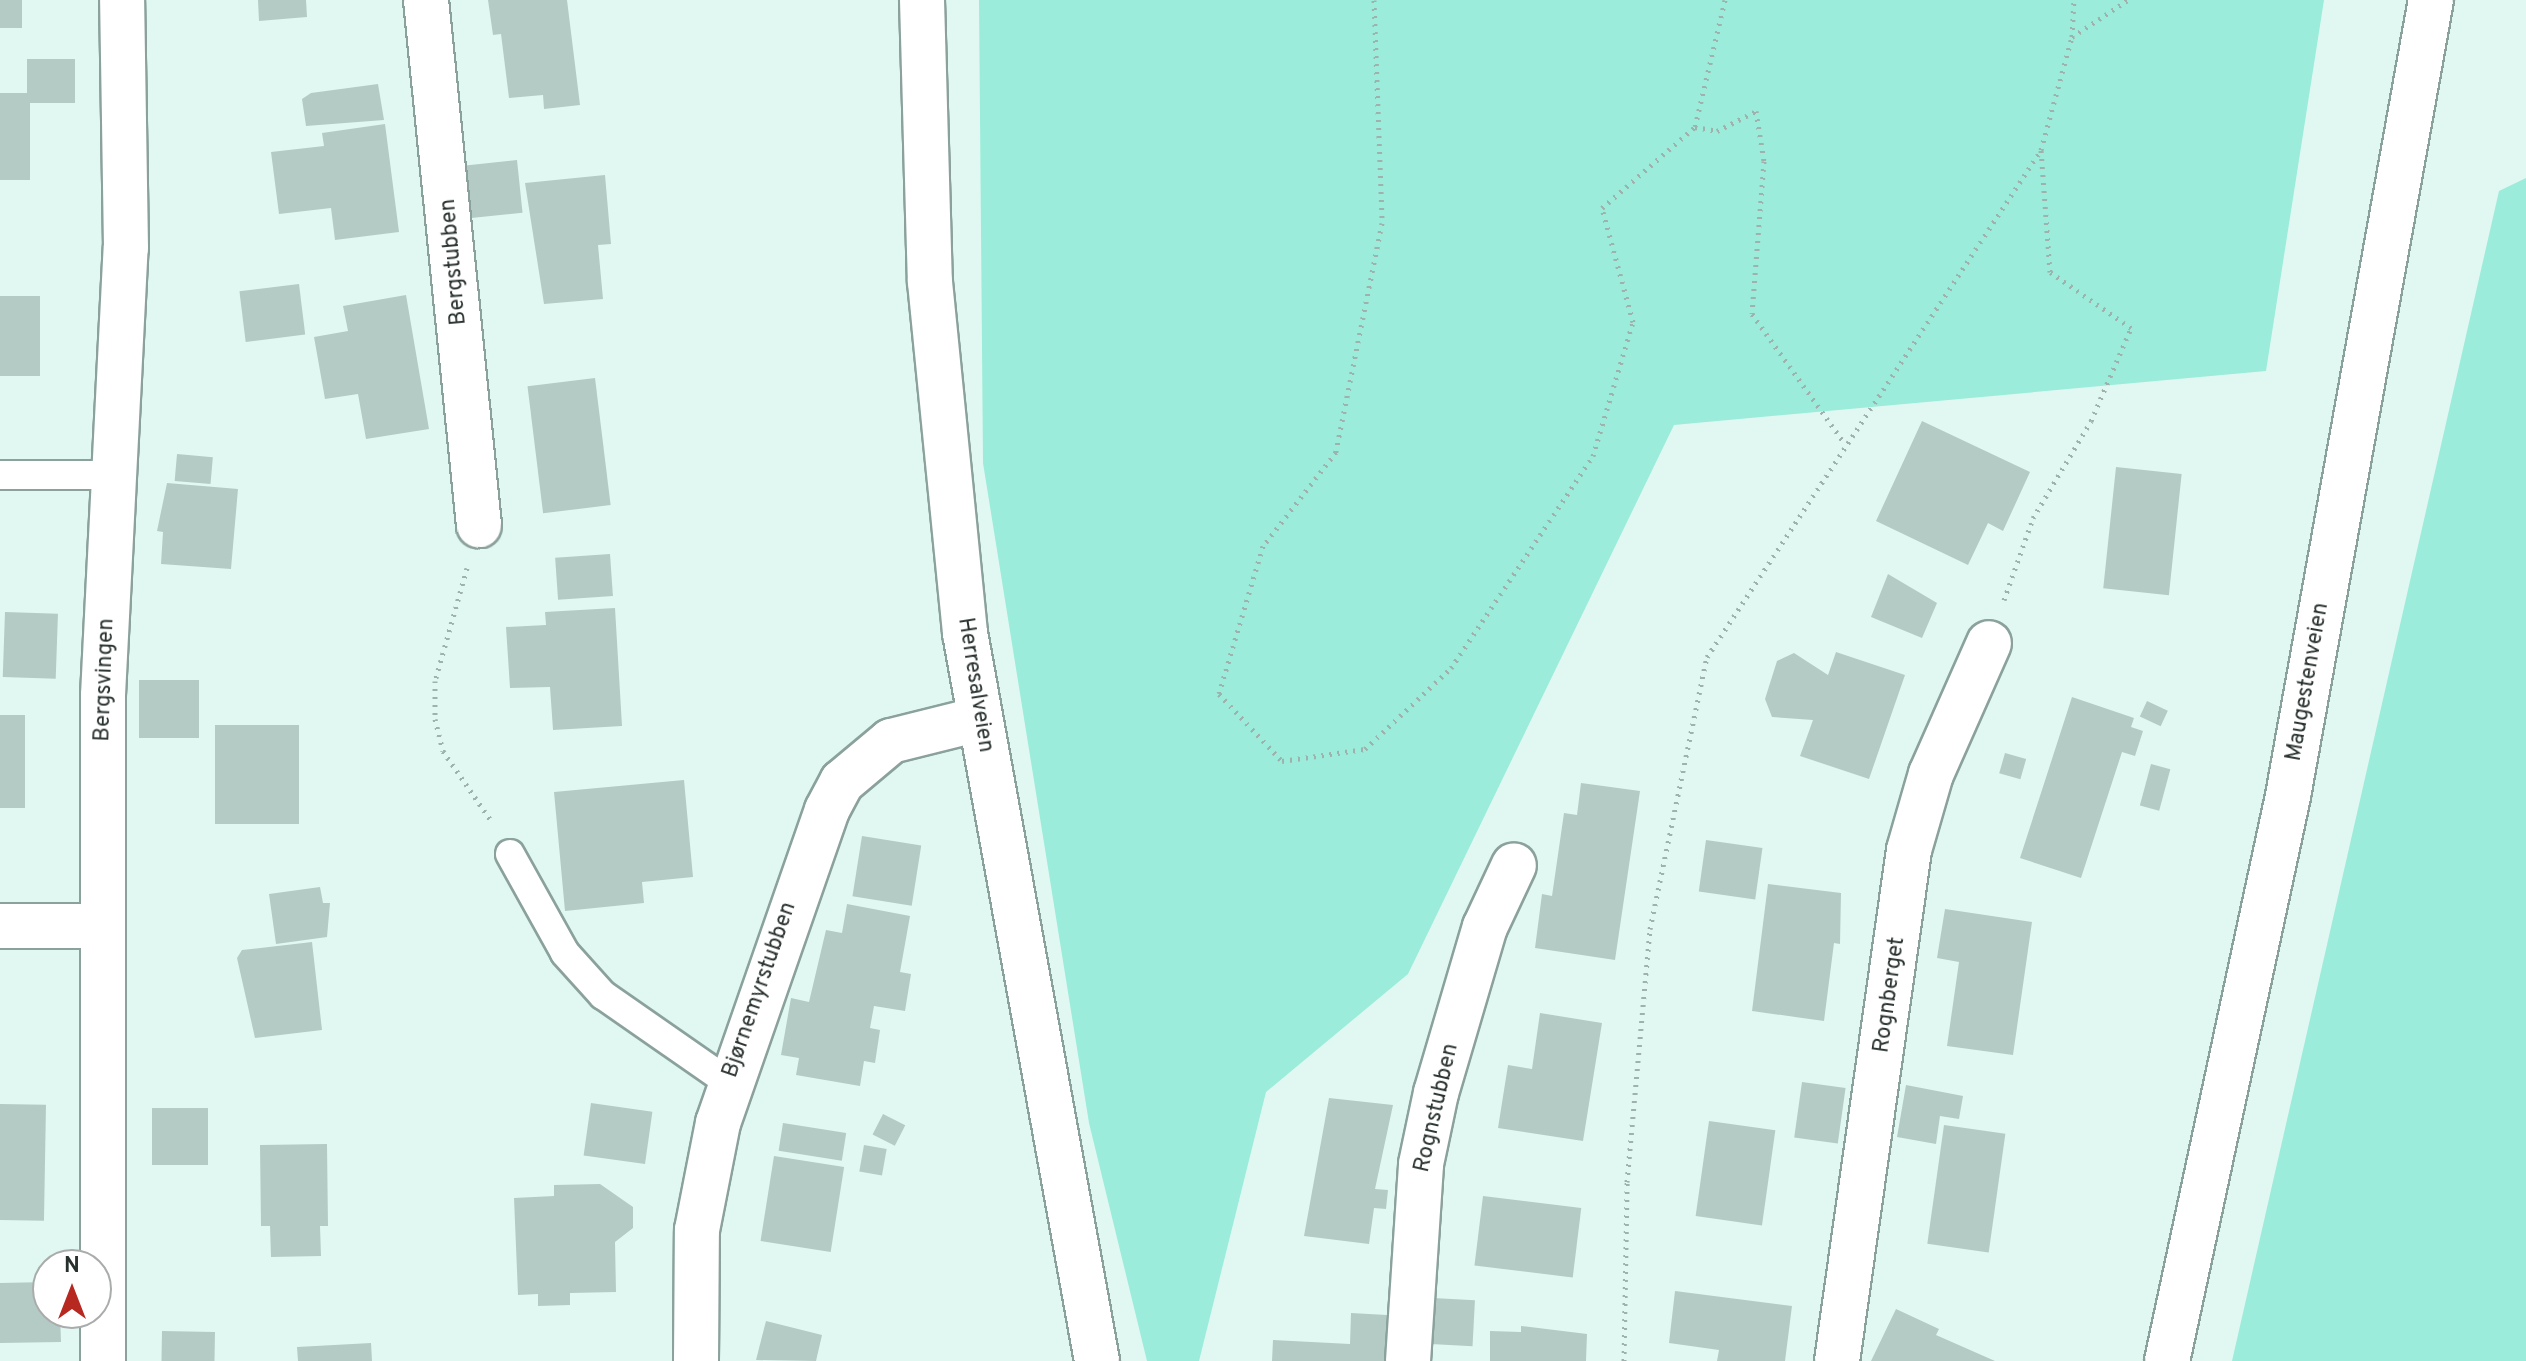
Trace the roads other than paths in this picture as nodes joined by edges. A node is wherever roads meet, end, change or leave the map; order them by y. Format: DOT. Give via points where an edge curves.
graph roads {
  1 [pos="122,0"];
  2 [pos="426,0"];
  3 [pos="922,0"];
  4 [pos="2431,0"];
  5 [pos="0,475"];
  6 [pos="112,475"];
  7 [pos="479,525"];
  8 [pos="1989,643"];
  9 [pos="979,719"];
  10 [pos="510,854"];
  11 [pos="1514,865"];
  12 [pos="0,926"];
  13 [pos="101,926"];
  14 [pos="728,1082"];
  15 [pos="103,1361"];
  16 [pos="696,1361"];
  17 [pos="1097,1361"];
  18 [pos="1408,1361"];
  19 [pos="1837,1361"];
  20 [pos="2167,1361"];
  1 -- 6 [label="street, Bergsvingen" via="129,139"];
  2 -- 7 [label="street, Bergstubben"];
  3 -- 9 [label="street, Herresalveien" via="936,373"];
  4 -- 20 [label="street, Maugestenveien" via="2288,796"];
  5 -- 6 [label="lane"];
  6 -- 13 [label="street, Bergsvingen"];
  8 -- 19 [label="street, Rognberget" via="1931,774 1909,850"];
  9 -- 14 [label="street, Bjørnemyrstubben" via="904,735 842,782 800,877"];
  9 -- 17 [label="street, Herresalveien"];
  10 -- 14 [label="lane" via="565,953 603,995"];
  11 -- 18 [label="street, Rognstubben" via="1485,927 1436,1093 1421,1164"];
  12 -- 13 [label="street"];
  13 -- 15 [label="street, Bergsvingen"];
  14 -- 16 [label="street, Bjørnemyrstubben" via="697,1230"];
}
